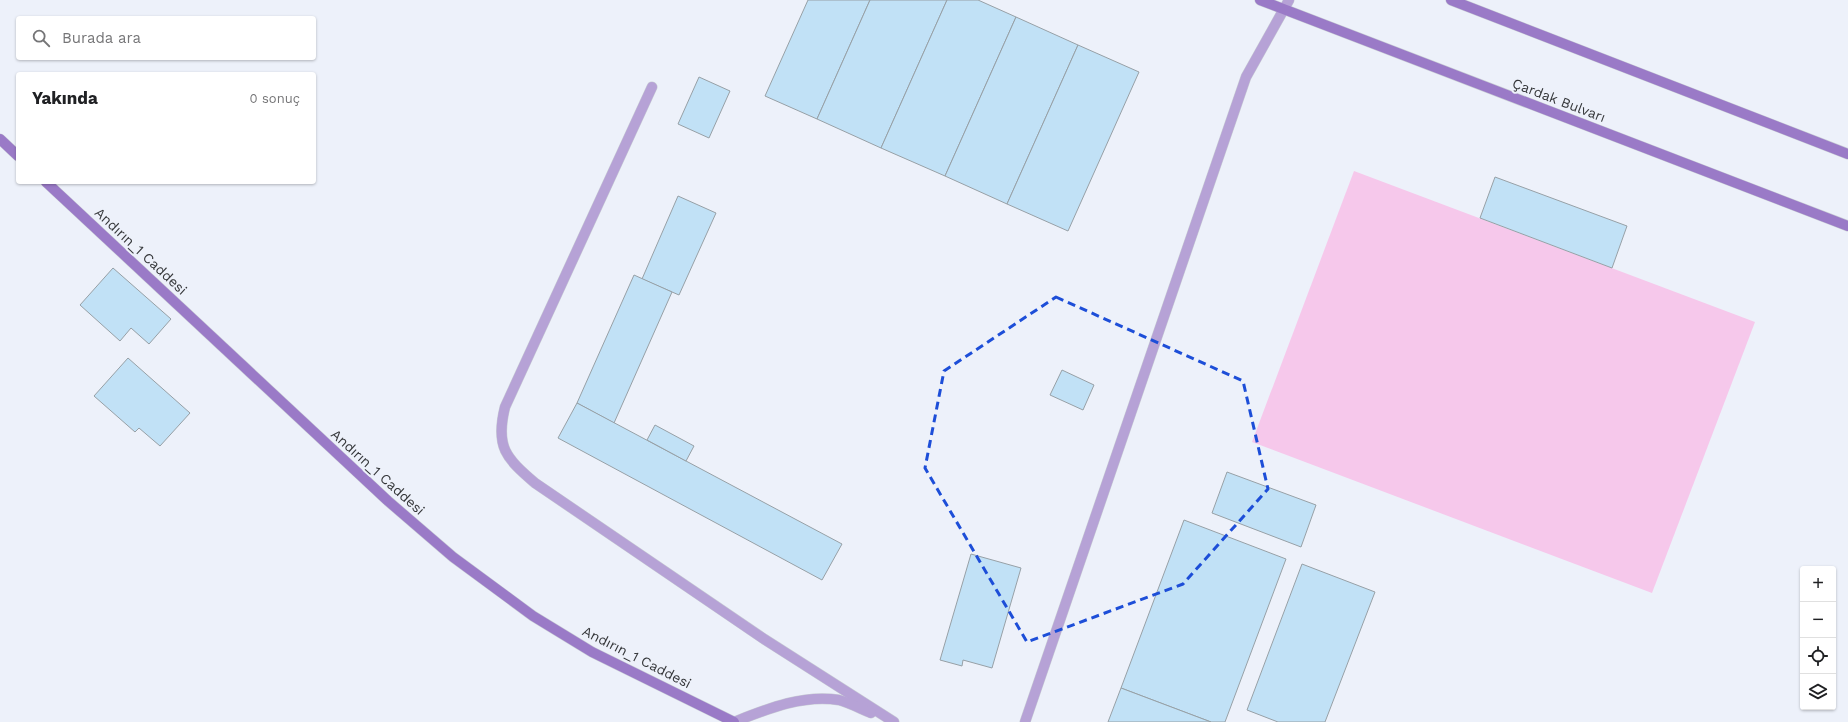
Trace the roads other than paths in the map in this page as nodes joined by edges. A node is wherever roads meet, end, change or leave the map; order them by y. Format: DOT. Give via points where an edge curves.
graph roads {
  1 [pos="1260,0"];
  2 [pos="1289,0"];
  3 [pos="1451,0"];
  4 [pos="1283,9"];
  5 [pos="652,87"];
  6 [pos="0,139"];
  7 [pos="16,154"];
  8 [pos="1848,154"];
  9 [pos="48,184"];
  10 [pos="1848,226"];
  11 [pos="734,722"];
  12 [pos="894,722"];
  13 [pos="1025,722"];
  1 -- 4 [label="main road, Çardak Bulvarı"];
  2 -- 4 [label="street"];
  3 -- 8 [label="main road"];
  4 -- 10 [label="main road, Çardak Bulvarı"];
  4 -- 13 [label="street" via="1246,77"];
  5 -- 12 [label="street" via="505,407 500,427 506,452 515,465 535,483 764,639"];
  6 -- 7 [label="main road"];
  9 -- 11 [label="main road, Andırın_1 Caddesi" via="388,502 453,557 533,616 592,652"];
  11 -- 12 [label="street" via="769,709 815,699 840,700"];
}
